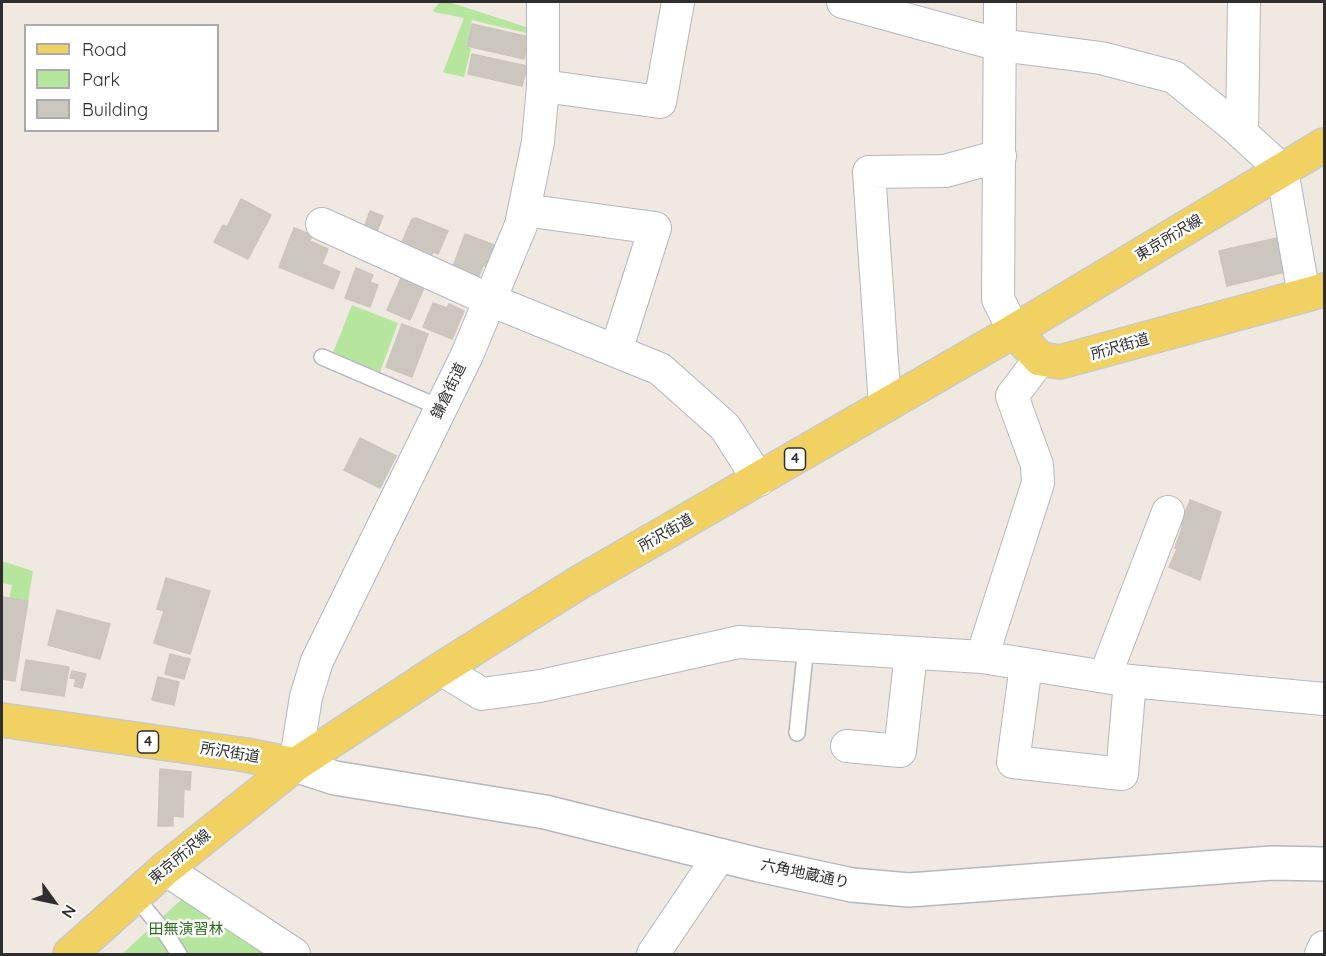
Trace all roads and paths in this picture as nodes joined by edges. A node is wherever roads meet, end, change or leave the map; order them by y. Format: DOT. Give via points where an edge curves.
graph roads {
  1 [pos="678,2"];
  2 [pos="843,2"];
  3 [pos="1000,2"];
  4 [pos="1244,2"];
  5 [pos="538,14"];
  6 [pos="1000,45"];
  7 [pos="538,99"];
  8 [pos="1242,133"];
  9 [pos="1324,145"];
  10 [pos="1000,156"];
  11 [pos="1282,170"];
  12 [pos="524,210"];
  13 [pos="322,224"];
  14 [pos="1314,293"];
  15 [pos="490,300"];
  16 [pos="1014,331"];
  17 [pos="616,351"];
  18 [pos="322,357"];
  19 [pos="1040,359"];
  20 [pos="885,406"];
  21 [pos="441,408"];
  22 [pos="759,480"];
  23 [pos="1168,512"];
  24 [pos="806,645"];
  25 [pos="911,653"];
  26 [pos="982,657"];
  27 [pos="1026,665"];
  28 [pos="441,669"];
  29 [pos="1118,678"];
  30 [pos="1324,699"];
  31 [pos="2,720"];
  32 [pos="796,733"];
  33 [pos="847,746"];
  34 [pos="295,765"];
  35 [pos="720,855"];
  36 [pos="1324,864"];
  37 [pos="165,869"];
  38 [pos="134,895"];
  39 [pos="1324,947"];
  40 [pos="70,954"];
  41 [pos="179,954"];
  42 [pos="294,954"];
  43 [pos="653,954"];
  44 [pos="1321,954"];
  1 -- 7 [label="street" via="660,102"];
  2 -- 6 [label="street"];
  3 -- 6 [label="street"];
  4 -- 8 [label="street"];
  5 -- 7 [label="street, 鎌倉街道"];
  6 -- 8 [label="street" via="1101,58 1174,77"];
  6 -- 10 [label="street"];
  7 -- 12 [label="street, 鎌倉街道" via="538,142"];
  8 -- 11 [label="street"];
  9 -- 11 [label="main road, 東京所沢線 / 4"];
  10 -- 16 [label="street" via="998,299"];
  10 -- 20 [label="street" via="945,171 869,172"];
  11 -- 14 [label="street"];
  11 -- 16 [label="main road, 東京所沢線 / 4"];
  12 -- 15 [label="street, 鎌倉街道"];
  12 -- 17 [label="street" via="655,228"];
  13 -- 15 [label="street"];
  14 -- 19 [label="main road, 所沢街道" via="1083,358 1060,362"];
  15 -- 17 [label="street"];
  15 -- 21 [label="street, 鎌倉街道"];
  16 -- 19 [label="main road"];
  16 -- 20 [label="main road, 所沢街道 / 4"];
  17 -- 22 [label="street" via="660,369 725,427"];
  18 -- 21 [label="lane"];
  19 -- 26 [label="street" via="1012,396 1037,465 1038,483"];
  20 -- 22 [label="main road, 所沢街道 / 4"];
  21 -- 34 [label="street, 鎌倉街道" via="317,661 306,697"];
  22 -- 28 [label="main road, 所沢街道 / 4" via="580,582"];
  23 -- 29 [label="street"];
  24 -- 25 [label="street"];
  24 -- 28 [label="street" via="739,642 540,686 482,694"];
  24 -- 32 [label="lane"];
  25 -- 26 [label="street"];
  25 -- 33 [label="street" via="900,751"];
  26 -- 27 [label="street"];
  27 -- 29 [label="street"];
  27 -- 29 [label="street" via="1013,762 1122,774"];
  28 -- 34 [label="main road, 所沢街道 / 4"];
  29 -- 30 [label="street"];
  31 -- 34 [label="main road, 所沢街道 / 4"];
  34 -- 35 [label="street, 六角地蔵通り" via="335,778 545,812"];
  34 -- 37 [label="main road, 東京所沢線 / 4"];
  35 -- 36 [label="street, 六角地蔵通り" via="852,885 909,890 1272,863"];
  35 -- 43 [label="street"];
  37 -- 38 [label="main road, 東京所沢線 / 4"];
  37 -- 42 [label="street"];
  38 -- 40 [label="main road, 東京所沢線 / 4"];
  38 -- 41 [label="lane"];
  39 -- 44 [label="street"];
}
